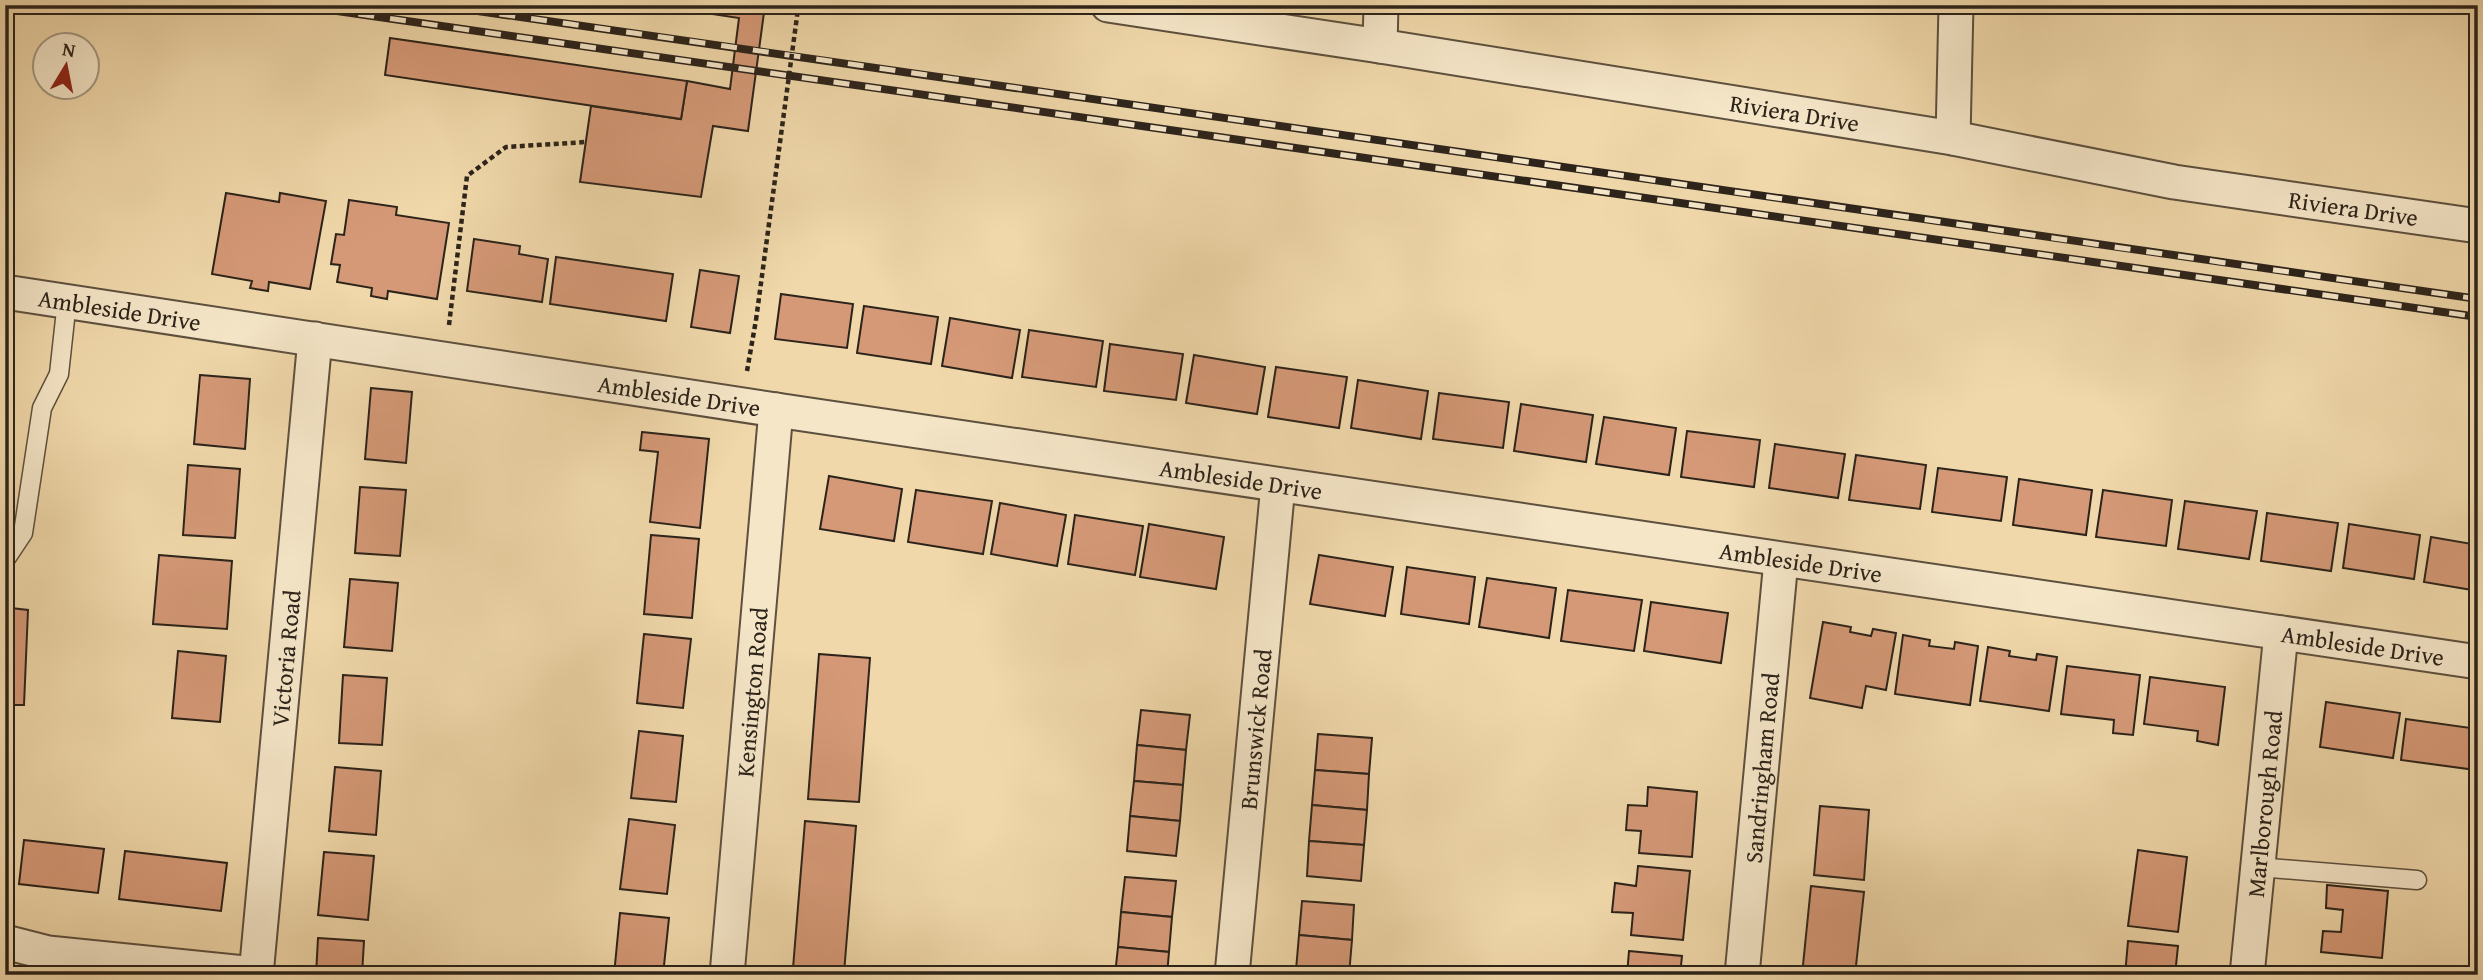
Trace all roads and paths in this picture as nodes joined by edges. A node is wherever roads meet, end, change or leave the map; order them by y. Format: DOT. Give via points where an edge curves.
graph roads {
  1 [pos="1108,5"];
  2 [pos="1381,5"];
  3 [pos="1956,5"];
  4 [pos="798,7"];
  5 [pos="1380,46"];
  6 [pos="1953,138"];
  7 [pos="586,142"];
  8 [pos="2478,226"];
  9 [pos="5,292"];
  10 [pos="66,301"];
  11 [pos="315,340"];
  12 [pos="445,358"];
  13 [pos="741,404"];
  14 [pos="776,410"];
  15 [pos="1278,485"];
  16 [pos="5,560"];
  17 [pos="1781,560"];
  18 [pos="2281,633"];
  19 [pos="2478,662"];
  20 [pos="2258,867"];
  21 [pos="2417,880"];
  22 [pos="5,942"];
  23 [pos="256,974"];
  24 [pos="727,975"];
  25 [pos="1232,975"];
  26 [pos="1742,975"];
  27 [pos="2248,975"];
  1 -- 5 [label="street, Riviera Drive"];
  2 -- 5 [label="street"];
  3 -- 6 [label="street"];
  4 -- 13 [label="path, bridge"];
  5 -- 6 [label="street, Riviera Drive"];
  6 -- 8 [label="street, Riviera Drive" via="2174,182"];
  7 -- 12 [label="path" via="506,147 467,176"];
  9 -- 10 [label="street, Ambleside Drive"];
  10 -- 11 [label="street, Ambleside Drive"];
  10 -- 16 [label="lane" via="59,374 42,408 23,533"];
  11 -- 12 [label="street, Ambleside Drive"];
  11 -- 23 [label="street, Victoria Road"];
  12 -- 13 [label="street, Ambleside Drive"];
  13 -- 14 [label="street, Ambleside Drive"];
  14 -- 15 [label="street, Ambleside Drive"];
  14 -- 24 [label="street, Kensington Road"];
  15 -- 17 [label="street, Ambleside Drive"];
  15 -- 25 [label="street, Brunswick Road"];
  17 -- 18 [label="street, Ambleside Drive"];
  17 -- 26 [label="street, Sandringham Road"];
  18 -- 19 [label="street, Ambleside Drive"];
  18 -- 20 [label="street, Marlborough Road"];
  20 -- 21 [label="lane"];
  20 -- 27 [label="street, Marlborough Road"];
  22 -- 23 [label="street" via="47,953"];
}
